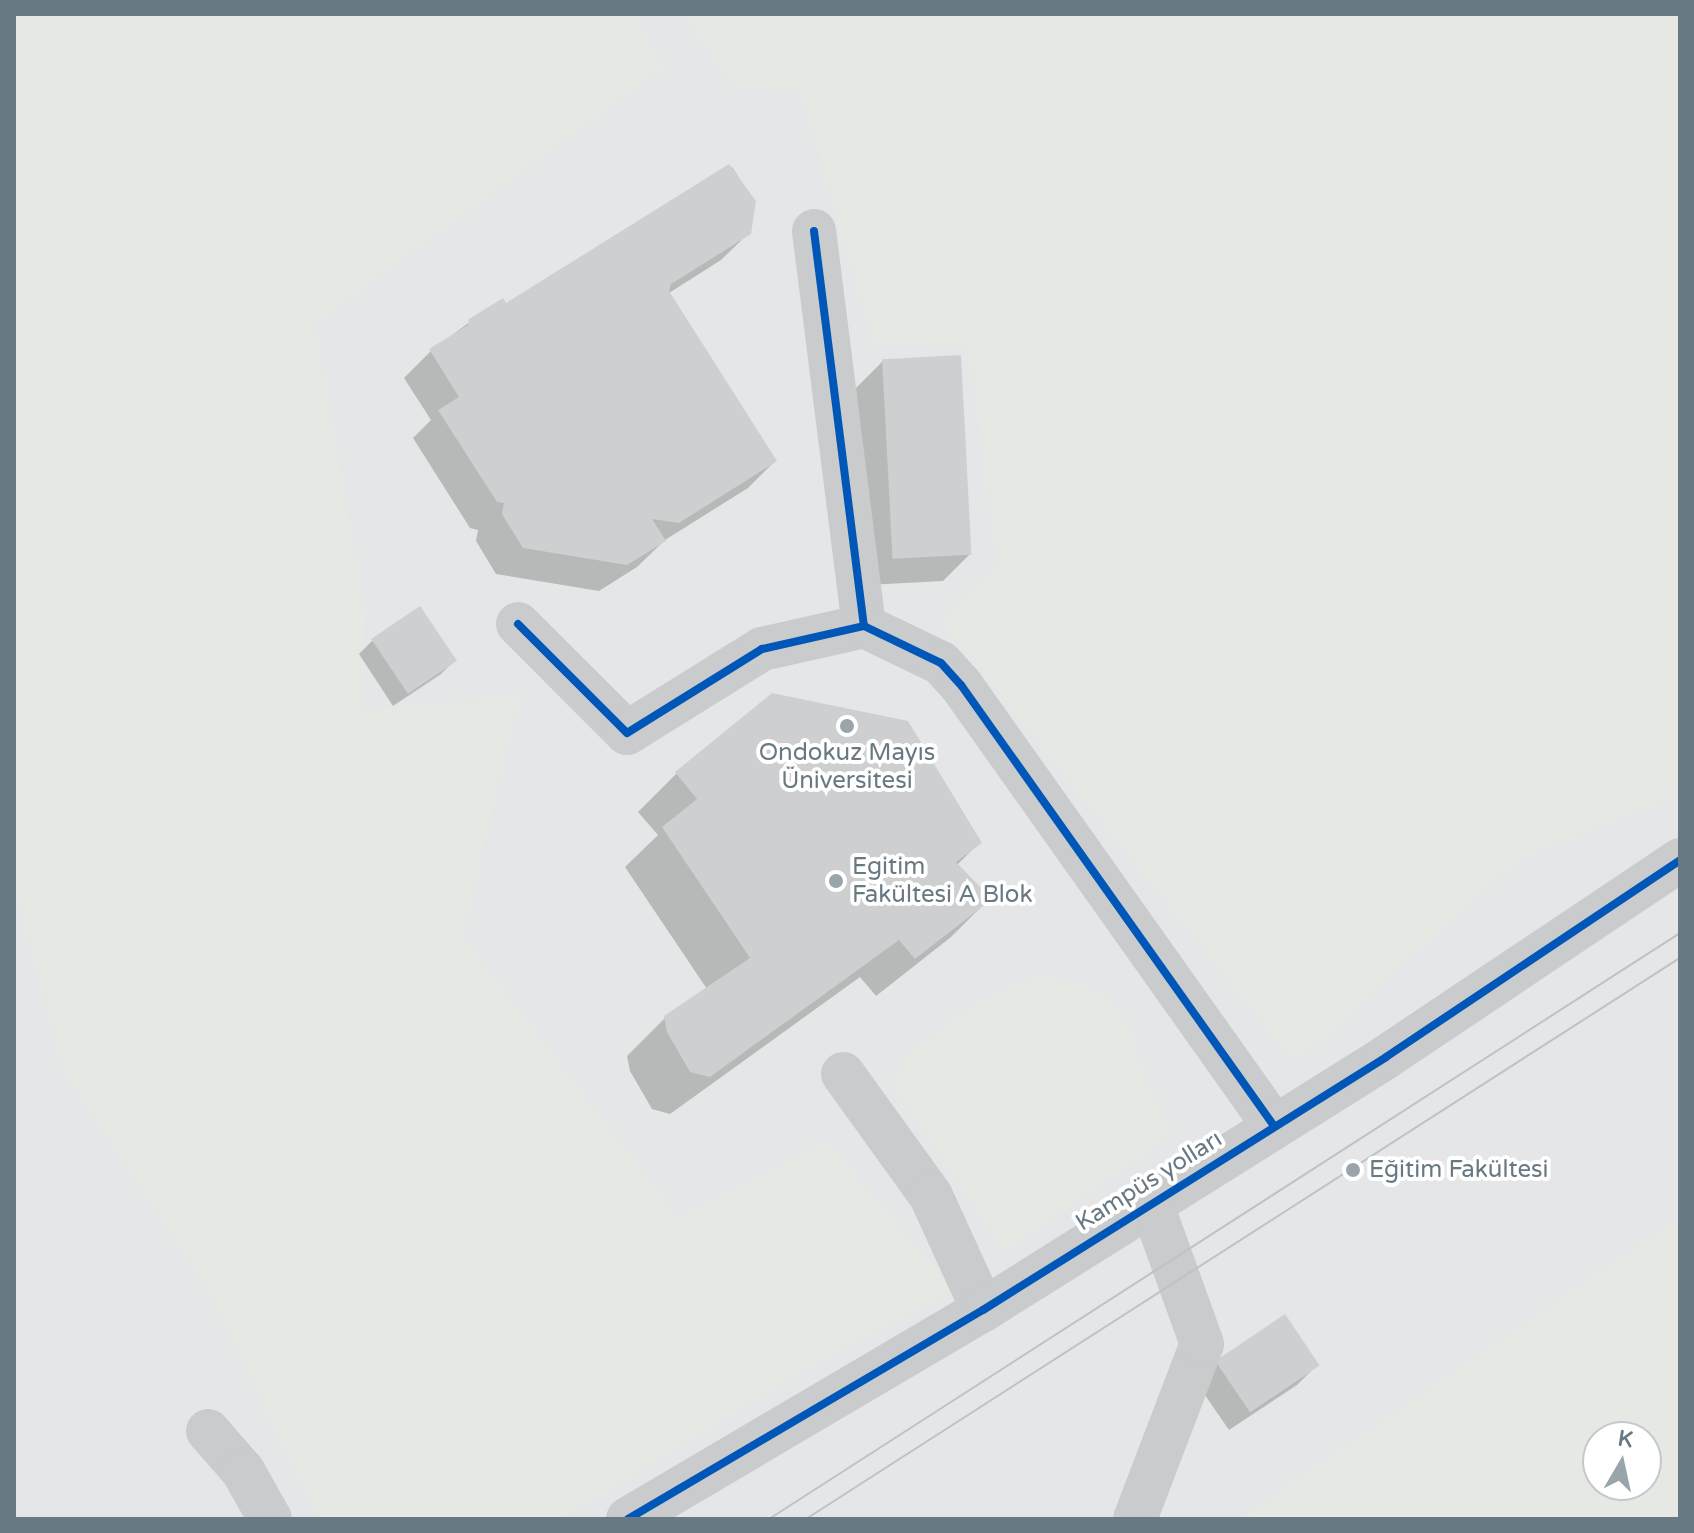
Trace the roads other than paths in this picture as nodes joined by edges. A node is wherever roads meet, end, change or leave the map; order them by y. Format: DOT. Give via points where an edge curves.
graph roads {
  1 [pos="814,231"];
  2 [pos="518,624"];
  3 [pos="864,626"];
  4 [pos="1680,860"];
  5 [pos="843,1074"];
  6 [pos="1274,1126"];
  7 [pos="1151,1202"];
  8 [pos="983,1310"];
  9 [pos="208,1431"];
  10 [pos="270,1519"];
  11 [pos="628,1519"];
  12 [pos="1135,1519"];
  1 -- 3 [label="street"];
  2 -- 3 [label="street" via="627,733 762,649"];
  3 -- 6 [label="street" via="941,663 961,685"];
  4 -- 6 [label="street, Kampüs yolları"];
  5 -- 8 [label="street" via="931,1196"];
  6 -- 7 [label="street, Kampüs yolları"];
  7 -- 8 [label="street, Kampüs yolları"];
  7 -- 12 [label="street, Kampüs yolları" via="1202,1344"];
  8 -- 11 [label="street, Kampüs yolları"];
  9 -- 10 [label="street" via="243,1471"];
}
